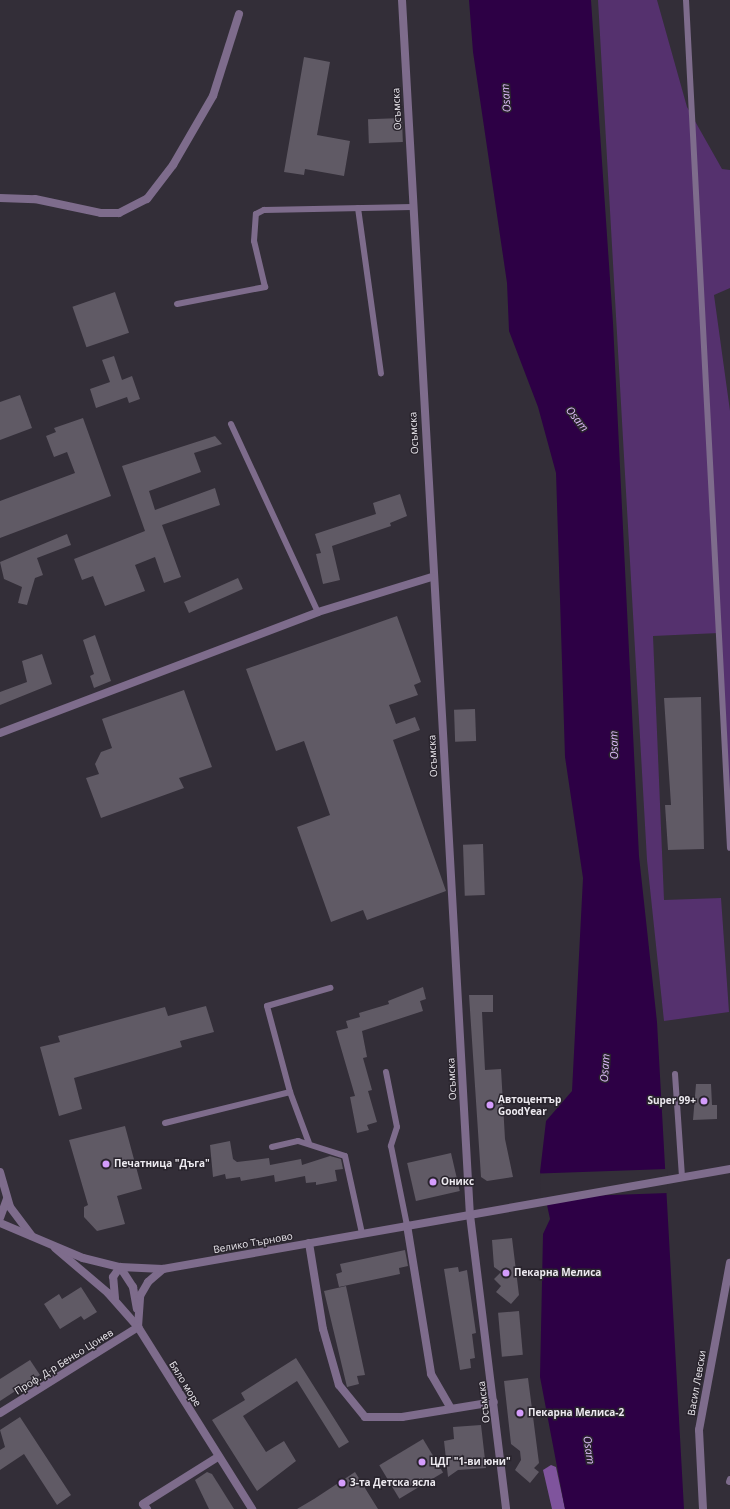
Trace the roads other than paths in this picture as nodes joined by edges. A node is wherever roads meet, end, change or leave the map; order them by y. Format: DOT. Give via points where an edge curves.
graph roads {
  1 [pos="402,0"];
  2 [pos="686,0"];
  3 [pos="239,14"];
  4 [pos="0,198"];
  5 [pos="412,207"];
  6 [pos="358,208"];
  7 [pos="177,304"];
  8 [pos="381,373"];
  9 [pos="231,424"];
  10 [pos="432,577"];
  11 [pos="318,612"];
  12 [pos="0,733"];
  13 [pos="730,848"];
  14 [pos="330,988"];
  15 [pos="386,1072"];
  16 [pos="674,1074"];
  17 [pos="290,1092"];
  18 [pos="165,1123"];
  19 [pos="309,1143"];
  20 [pos="272,1147"];
  21 [pos="730,1169"];
  22 [pos="0,1172"];
  23 [pos="682,1177"];
  24 [pos="7,1197"];
  25 [pos="470,1215"];
  26 [pos="0,1218"];
  27 [pos="0,1223"];
  28 [pos="406,1225"];
  29 [pos="362,1233"];
  30 [pos="32,1237"];
  31 [pos="309,1243"];
  32 [pos="51,1245"];
  33 [pos="730,1263"];
  34 [pos="120,1267"];
  35 [pos="163,1269"];
  36 [pos="117,1303"];
  37 [pos="137,1309"];
  38 [pos="138,1327"];
  39 [pos="494,1402"];
  40 [pos="451,1408"];
  41 [pos="0,1413"];
  42 [pos="218,1457"];
  43 [pos="147,1509"];
  44 [pos="252,1509"];
  45 [pos="506,1509"];
  46 [pos="703,1509"];
  1 -- 5 [label="street, Осъмска"];
  2 -- 13 [label="lane"];
  3 -- 4 [label="street" via="213,96 173,165 147,199 126,210 101,213 35,198"];
  5 -- 6 [label="lane"];
  5 -- 10 [label="street, Осъмска"];
  6 -- 7 [label="lane" via="286,207 256,214 254,241 264,287"];
  6 -- 8 [label="lane"];
  9 -- 11 [label="lane"];
  10 -- 11 [label="street"];
  10 -- 25 [label="street, Осъмска"];
  11 -- 12 [label="street"];
  14 -- 17 [label="lane" via="267,1006"];
  15 -- 28 [label="lane" via="397,1127 391,1146"];
  16 -- 23 [label="lane"];
  17 -- 18 [label="lane"];
  17 -- 19 [label="lane"];
  19 -- 20 [label="lane" via="298,1141"];
  19 -- 29 [label="lane" via="345,1156"];
  21 -- 23 [label="street"];
  22 -- 24 [label="street"];
  23 -- 25 [label="street, Велико Търново"];
  24 -- 26 [label="street" via="7,1207"];
  24 -- 30 [label="street" via="19,1223"];
  25 -- 28 [label="street, Велико Търново"];
  25 -- 39 [label="street, Осъмска"];
  27 -- 30 [label="street, Велико Търново"];
  28 -- 29 [label="street, Велико Търново"];
  28 -- 40 [label="street" via="431,1374"];
  29 -- 31 [label="street, Велико Търново"];
  30 -- 32 [label="street, Велико Търново"];
  31 -- 35 [label="street, Велико Търново"];
  31 -- 40 [label="street" via="323,1329 339,1385 365,1417 402,1417"];
  32 -- 34 [label="street, Велико Търново"];
  32 -- 36 [label="street" via="81,1267"];
  33 -- 46 [label="street, Васил Левски" via="699,1430"];
  34 -- 35 [label="street, Велико Търново"];
  34 -- 36 [label="street" via="113,1277 112,1289"];
  34 -- 37 [label="street" via="133,1287"];
  35 -- 37 [label="street, Бяло море" via="148,1282"];
  36 -- 38 [label="street"];
  37 -- 38 [label="street, Бяло море"];
  38 -- 41 [label="street, Проф. Д-р Беньо Цонев"];
  38 -- 42 [label="street, Бяло море"];
  39 -- 40 [label="street"];
  39 -- 45 [label="street, Осъмска"];
  42 -- 43 [label="street" via="143,1504"];
  42 -- 44 [label="street, Бяло море"];
}
